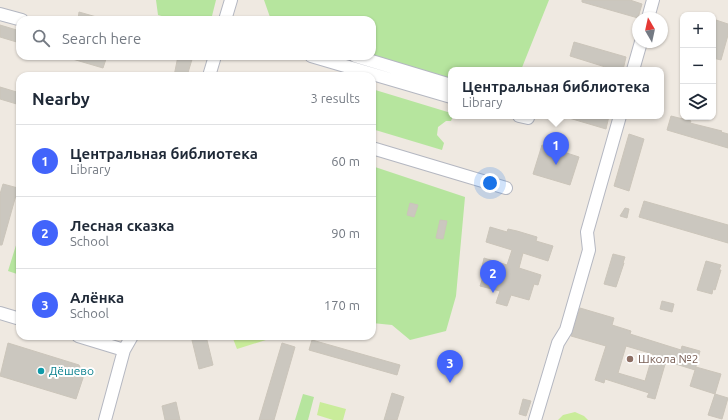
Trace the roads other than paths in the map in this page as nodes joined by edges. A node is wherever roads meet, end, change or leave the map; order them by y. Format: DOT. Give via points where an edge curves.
graph roads {
  1 [pos="231,0"];
  2 [pos="654,0"];
  3 [pos="650,12"];
  4 [pos="0,14"];
  5 [pos="227,16"];
  6 [pos="16,18"];
  7 [pos="639,48"];
  8 [pos="214,60"];
  9 [pos="337,60"];
  10 [pos="369,60"];
  11 [pos="634,67"];
  12 [pos="210,72"];
  13 [pos="375,72"];
  14 [pos="376,72"];
  15 [pos="448,83"];
  16 [pos="448,95"];
  17 [pos="619,119"];
  18 [pos="376,149"];
  19 [pos="506,188"];
  20 [pos="0,313"];
  21 [pos="16,318"];
  22 [pos="91,340"];
  23 [pos="130,340"];
  24 [pos="124,350"];
  25 [pos="105,420"];
  26 [pos="535,420"];
  1 -- 5 [label="street"];
  2 -- 3 [label="street"];
  4 -- 6 [label="street"];
  7 -- 11 [label="street"];
  8 -- 12 [label="street"];
  9 -- 13 [label="street"];
  10 -- 15 [label="street"];
  14 -- 16 [label="street"];
  17 -- 26 [label="street" via="587,232 589,250 566,330 558,343"];
  18 -- 19 [label="street"];
  20 -- 21 [label="street"];
  22 -- 24 [label="street"];
  23 -- 24 [label="street"];
  24 -- 25 [label="street"];
}
